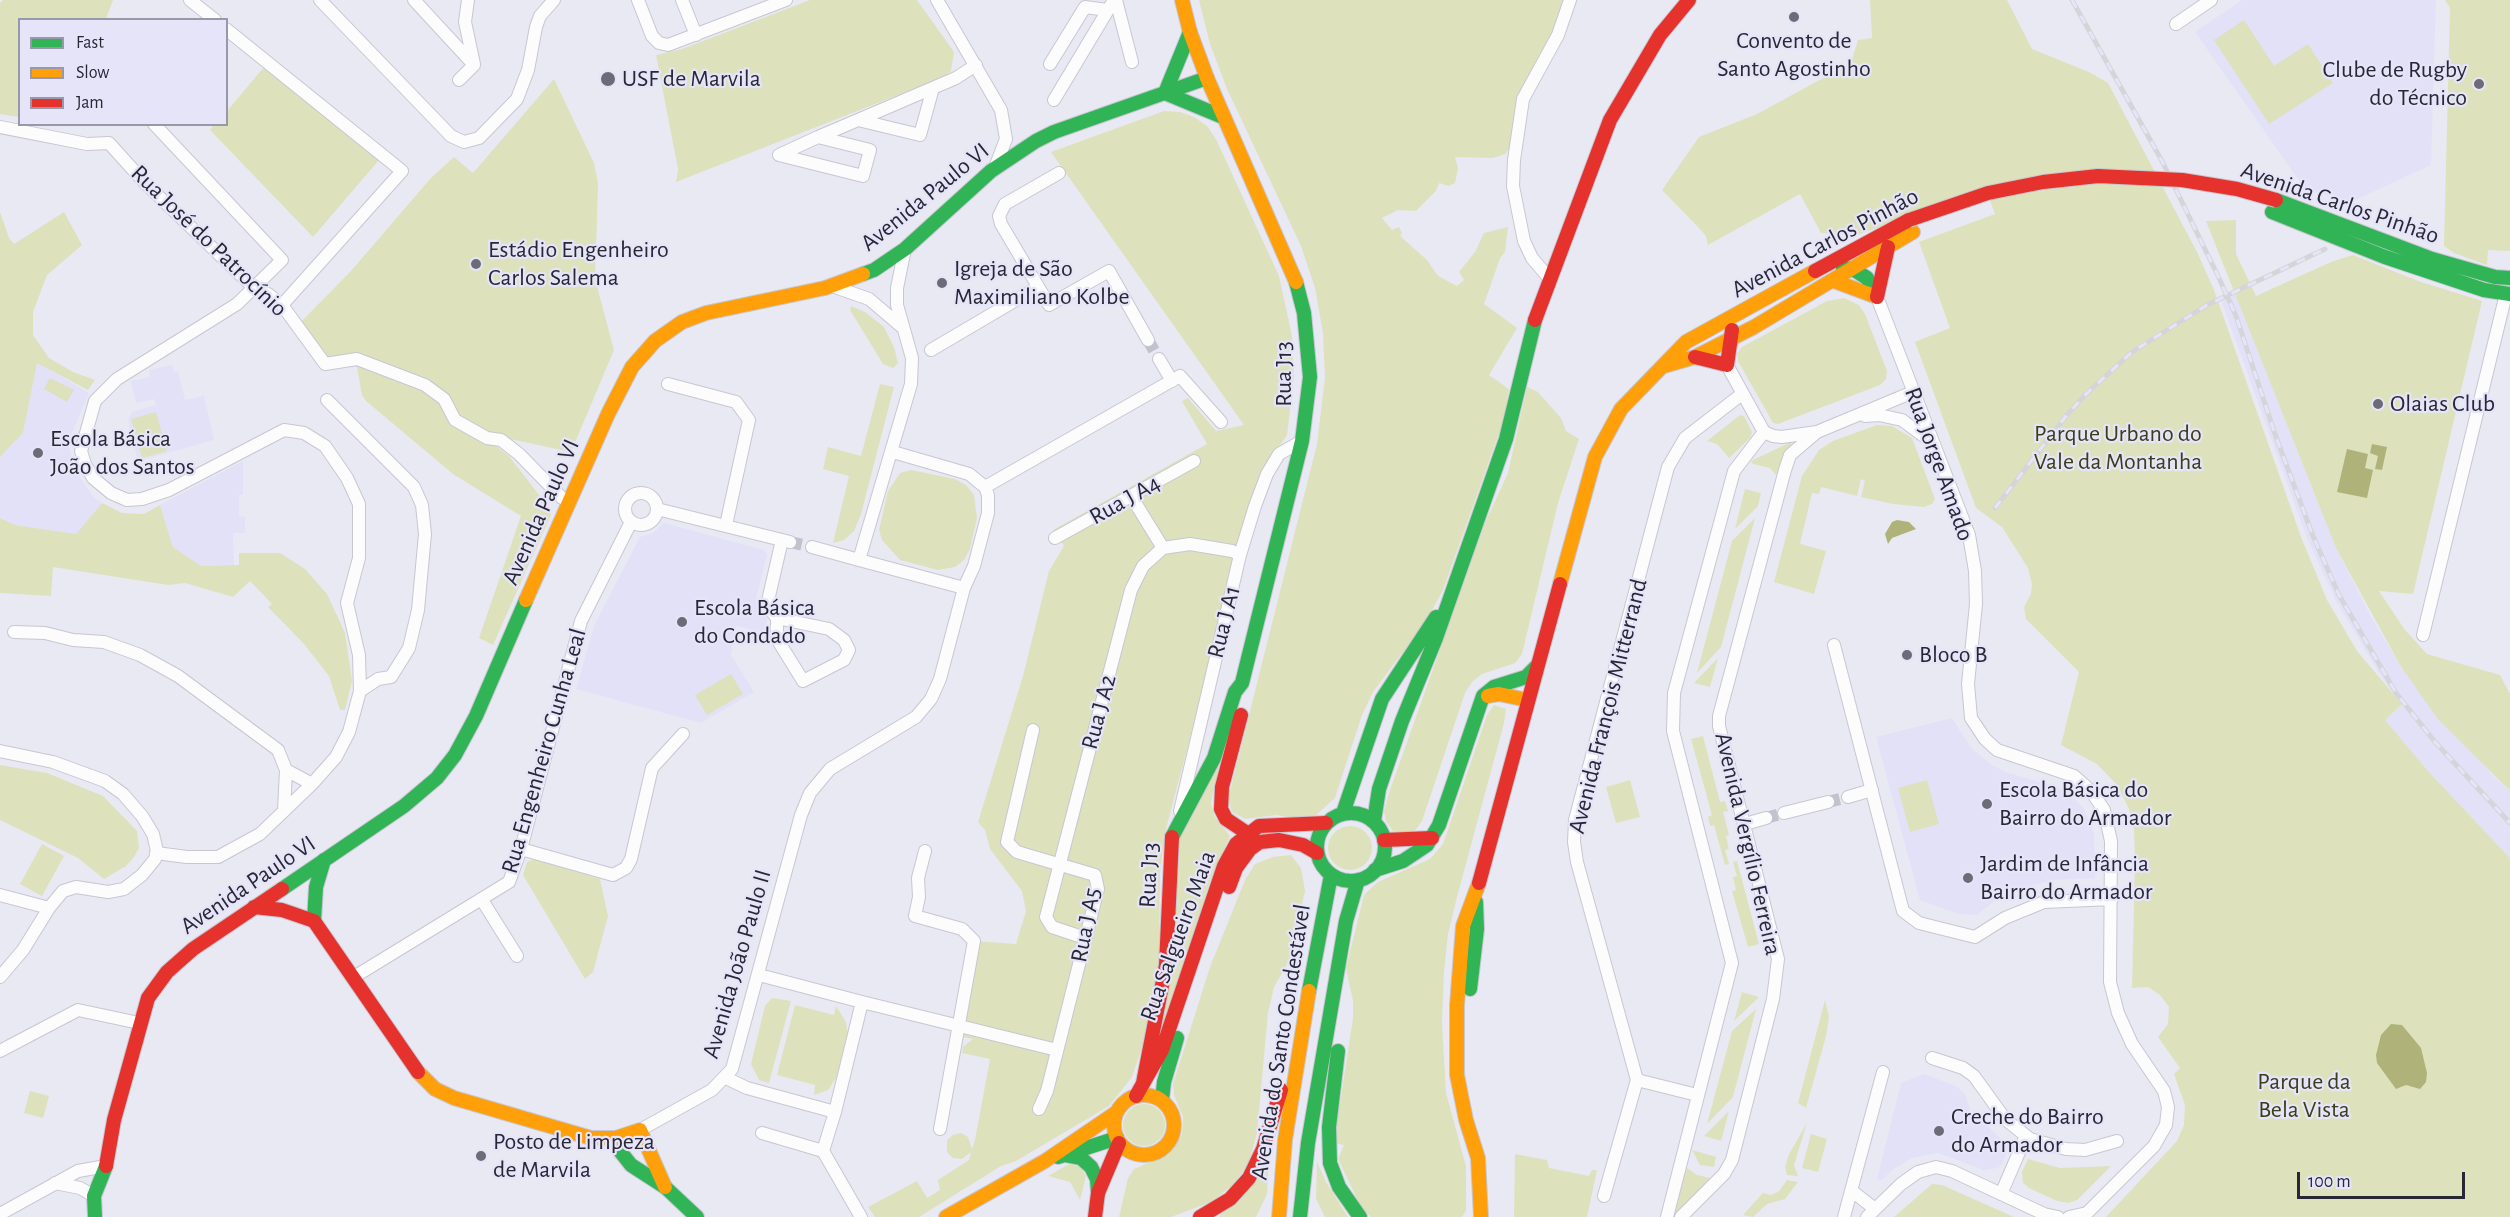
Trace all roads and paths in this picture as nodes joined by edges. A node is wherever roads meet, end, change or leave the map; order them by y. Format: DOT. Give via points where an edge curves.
graph roads {
  1 [pos="190,0"];
  2 [pos="320,0"];
  3 [pos="414,0"];
  4 [pos="468,0"];
  5 [pos="554,0"];
  6 [pos="638,0"];
  7 [pos="682,0"];
  8 [pos="786,0"];
  9 [pos="1182,0"];
  10 [pos="1570,0"];
  11 [pos="1689,0"];
  12 [pos="2211,0"];
  13 [pos="937,1"];
  14 [pos="1112,3"];
  15 [pos="212,18"];
  16 [pos="2176,24"];
  17 [pos="228,31"];
  18 [pos="1190,32"];
  19 [pos="696,35"];
  20 [pos="1132,63"];
  21 [pos="1050,64"];
  22 [pos="474,65"];
  23 [pos="976,65"];
  24 [pos="1207,78"];
  25 [pos="459,80"];
  26 [pos="933,88"];
  27 [pos="1165,93"];
  28 [pos="1054,100"];
  29 [pos="1223,117"];
  30 [pos="858,120"];
  31 [pos="0,126"];
  32 [pos="156,126"];
  33 [pos="818,137"];
  34 [pos="991,171"];
  35 [pos="1059,173"];
  36 [pos="2274,206"];
  37 [pos="1911,226"];
  38 [pos="1888,247"];
  39 [pos="905,249"];
  40 [pos="1828,265"];
  41 [pos="1852,269"];
  42 [pos="1549,278"];
  43 [pos="2510,278"];
  44 [pos="1834,281"];
  45 [pos="832,286"];
  46 [pos="1038,287"];
  47 [pos="254,288"];
  48 [pos="2509,292"];
  49 [pos="1877,297"];
  50 [pos="282,305"];
  51 [pos="1737,316"];
  52 [pos="2504,325"];
  53 [pos="902,327"];
  54 [pos="1729,339"];
  55 [pos="1148,340"];
  56 [pos="931,350"];
  57 [pos="1695,357"];
  58 [pos="1159,359"];
  59 [pos="1727,365"];
  60 [pos="1661,367"];
  61 [pos="1172,381"];
  62 [pos="668,384"];
  63 [pos="1913,392"];
  64 [pos="1742,394"];
  65 [pos="327,400"];
  66 [pos="1858,417"];
  67 [pos="1221,422"];
  68 [pos="1764,432"];
  69 [pos="1817,432"];
  70 [pos="1302,441"];
  71 [pos="1935,444"];
  72 [pos="893,452"];
  73 [pos="1194,461"];
  74 [pos="985,487"];
  75 [pos="1131,496"];
  76 [pos="570,502"];
  77 [pos="657,509"];
  78 [pos="631,522"];
  79 [pos="726,525"];
  80 [pos="1055,538"];
  81 [pos="812,548"];
  82 [pos="1163,548"];
  83 [pos="1240,555"];
  84 [pos="860,560"];
  85 [pos="964,588"];
  86 [pos="1446,604"];
  87 [pos="777,618"];
  88 [pos="14,632"];
  89 [pos="2423,635"];
  90 [pos="1834,645"];
  91 [pos="1537,666"];
  92 [pos="1242,683"];
  93 [pos="1505,686"];
  94 [pos="360,691"];
  95 [pos="1527,700"];
  96 [pos="1479,701"];
  97 [pos="1033,730"];
  98 [pos="683,734"];
  99 [pos="0,751"];
  100 [pos="286,770"];
  101 [pos="312,784"];
  102 [pos="1872,790"];
  103 [pos="1848,796"];
  104 [pos="1828,802"];
  105 [pos="284,811"];
  106 [pos="1343,813"];
  107 [pos="1784,813"];
  108 [pos="1766,818"];
  109 [pos="1178,821"];
  110 [pos="1374,821"];
  111 [pos="1326,823"];
  112 [pos="1744,824"];
  113 [pos="1248,833"];
  114 [pos="1432,838"];
  115 [pos="1384,840"];
  116 [pos="521,849"];
  117 [pos="926,851"];
  118 [pos="156,853"];
  119 [pos="1317,853"];
  120 [pos="324,860"];
  121 [pos="1059,865"];
  122 [pos="1376,870"];
  123 [pos="1331,875"];
  124 [pos="1358,880"];
  125 [pos="1476,893"];
  126 [pos="0,895"];
  127 [pos="2112,899"];
  128 [pos="482,900"];
  129 [pos="254,907"];
  130 [pos="49,908"];
  131 [pos="314,921"];
  132 [pos="1085,938"];
  133 [pos="1340,954"];
  134 [pos="517,956"];
  135 [pos="759,975"];
  136 [pos="0,977"];
  137 [pos="354,977"];
  138 [pos="862,1002"];
  139 [pos="1304,1017"];
  140 [pos="139,1023"];
  141 [pos="960,1025"];
  142 [pos="1057,1050"];
  143 [pos="0,1051"];
  144 [pos="1932,1058"];
  145 [pos="1883,1072"];
  146 [pos="726,1078"];
  147 [pos="1637,1080"];
  148 [pos="1139,1089"];
  149 [pos="1697,1095"];
  150 [pos="1162,1100"];
  151 [pos="1039,1108"];
  152 [pos="836,1112"];
  153 [pos="1117,1112"];
  154 [pos="940,1129"];
  155 [pos="640,1130"];
  156 [pos="762,1133"];
  157 [pos="2026,1136"];
  158 [pos="616,1138"];
  159 [pos="1118,1141"];
  160 [pos="2117,1141"];
  161 [pos="823,1151"];
  162 [pos="1136,1154"];
  163 [pos="1065,1155"];
  164 [pos="1045,1161"];
  165 [pos="105,1166"];
  166 [pos="55,1183"];
  167 [pos="664,1187"];
  168 [pos="1852,1191"];
  169 [pos="1098,1193"];
  170 [pos="2001,1194"];
  171 [pos="94,1196"];
  172 [pos="1604,1196"];
  173 [pos="109,1206"];
  174 [pos="1871,1213"];
  175 [pos="0,1214"];
  176 [pos="95,1217"];
  177 [pos="697,1217"];
  178 [pos="861,1217"];
  179 [pos="946,1217"];
  180 [pos="1095,1217"];
  181 [pos="1107,1217"];
  182 [pos="1200,1217"];
  183 [pos="1279,1217"];
  184 [pos="1300,1217"];
  185 [pos="1360,1217"];
  186 [pos="1481,1217"];
  187 [pos="1493,1217"];
  188 [pos="1667,1217"];
  189 [pos="1681,1217"];
  190 [pos="1844,1217"];
  191 [pos="2058,1217"];
  192 [pos="2069,1217"];
  1 -- 15 [label="street"];
  2 -- 5 [label="street" via="451,136 464,142 479,138 517,99 528,70 536,27"];
  3 -- 22 [label="street"];
  4 -- 22 [label="street" via="465,22"];
  6 -- 19 [label="street" via="652,36 659,42 674,44"];
  7 -- 19 [label="street"];
  8 -- 19 [label="street"];
  9 -- 18 [label="main road, Rua J13"];
  10 -- 42 [label="street" via="1558,35 1523,99 1514,160 1513,186 1524,241"];
  11 -- 42 [label="main road" via="1654,44 1610,120"];
  12 -- 16 [label="street"];
  13 -- 23 [label="street"];
  14 -- 20 [label="street"];
  14 -- 21 [label="street" via="1085,7"];
  14 -- 28 [label="street"];
  17 -- 50 [label="street" via="402,171"];
  18 -- 24 [label="main road, Rua J13"];
  18 -- 27 [label="main road"];
  22 -- 25 [label="street"];
  23 -- 26 [label="street"];
  23 -- 34 [label="street" via="997,101 1005,126 1003,152"];
  24 -- 27 [label="main road, Avenida Paulo VI"];
  24 -- 29 [label="main road, Rua J13"];
  26 -- 30 [label="street"];
  26 -- 30 [label="street" via="920,135"];
  27 -- 29 [label="main road"];
  27 -- 34 [label="main road, Avenida Paulo VI" via="1054,132"];
  29 -- 70 [label="main road, Rua J13" via="1278,232 1300,292 1309,356"];
  30 -- 33 [label="street"];
  31 -- 47 [label="street, Rua José do Patrocínio" via="87,144 109,143"];
  32 -- 47 [label="street" via="282,260"];
  33 -- 33 [label="street" via="779,155 863,176 870,150"];
  34 -- 39 [label="main road, Avenida Paulo VI"];
  35 -- 46 [label="street" via="1005,204 999,216"];
  36 -- 37 [label="main road, Avenida Carlos Pinhão" via="2181,192 2090,189 1991,205"];
  36 -- 43 [label="main road, Avenida Carlos Pinhão" via="2432,260"];
  36 -- 48 [label="main road, Avenida Carlos Pinhão" via="2385,257"];
  37 -- 38 [label="main road, Avenida Carlos Pinhão"];
  37 -- 40 [label="main road, Avenida Carlos Pinhão" via="1861,244"];
  38 -- 41 [label="main road, Avenida Carlos Pinhão"];
  38 -- 49 [label="main road"];
  39 -- 45 [label="main road, Avenida Paulo VI" via="874,270"];
  39 -- 53 [label="street" via="897,288"];
  40 -- 41 [label="main road"];
  40 -- 51 [label="main road, Avenida Carlos Pinhão"];
  41 -- 44 [label="main road, Avenida Carlos Pinhão"];
  41 -- 49 [label="main road" via="1867,278"];
  42 -- 86 [label="main road" via="1529,336 1506,439"];
  44 -- 49 [label="main road"];
  44 -- 54 [label="main road, Avenida Carlos Pinhão"];
  45 -- 53 [label="street" via="869,298"];
  45 -- 76 [label="main road, Avenida Paulo VI" via="706,313 682,322 655,341 627,376"];
  46 -- 55 [label="street" via="1049,305 1108,271"];
  46 -- 56 [label="street"];
  47 -- 50 [label="street, Rua José do Patrocínio"];
  47 -- 94 [label="street" via="237,304 117,379 95,401 81,451 93,478 127,500 169,490 284,430 304,433 325,446 359,504 359,558 347,603 358,656"];
  48 -- 52 [label="street"];
  49 -- 63 [label="street, Rua Jorge Amado"];
  50 -- 76 [label="street, Rua José do Patrocínio" via="325,364 357,358 425,385 444,399 455,420 487,438 501,440"];
  51 -- 54 [label="main road"];
  51 -- 60 [label="main road, Avenida Carlos Pinhão" via="1686,342"];
  52 -- 89 [label="street"];
  53 -- 72 [label="street" via="911,349 912,371"];
  54 -- 57 [label="main road, Avenida Carlos Pinhão"];
  54 -- 59 [label="main road"];
  57 -- 59 [label="main road"];
  57 -- 60 [label="main road, Avenida Carlos Pinhão"];
  58 -- 61 [label="street"];
  59 -- 64 [label="street"];
  60 -- 91 [label="main road, Avenida Carlos Pinhão" via="1621,409 1595,457"];
  61 -- 67 [label="street" via="1180,376"];
  61 -- 74 [label="street"];
  62 -- 79 [label="street" via="736,402 749,420"];
  63 -- 66 [label="street, Avenida Vergílio Ferreira"];
  63 -- 71 [label="street, Rua Jorge Amado"];
  64 -- 68 [label="street"];
  64 -- 147 [label="street, Avenida François Mitterrand" via="1685,438 1668,467 1575,820 1577,862"];
  65 -- 94 [label="street" via="414,487 422,505 425,534 418,610 409,648 391,677"];
  66 -- 69 [label="street, Avenida Vergílio Ferreira"];
  66 -- 71 [label="street, Avenida Vergílio Ferreira" via="1879,415 1902,420"];
  68 -- 69 [label="street, Avenida Vergílio Ferreira" via="1782,437"];
  68 -- 149 [label="street, Avenida Vergílio Ferreira" via="1734,471 1674,693 1673,731 1732,963"];
  69 -- 112 [label="street, Avenida Vergílio Ferreira" via="1790,456 1785,470 1719,716"];
  70 -- 83 [label="street, Rua J A1" via="1279,454 1267,474"];
  70 -- 92 [label="main road, Rua J13"];
  71 -- 127 [label="street, Rua Jorge Amado" via="1969,535 1975,571 1976,604 1968,684 1971,718 1996,750 2073,776 2091,791 2104,810 2111,841"];
  72 -- 74 [label="street" via="962,471"];
  72 -- 84 [label="street"];
  73 -- 75 [label="street, Rua J A4"];
  74 -- 85 [label="street, Avenida João Paulo II" via="988,513 975,566"];
  75 -- 80 [label="street, Rua J A4"];
  75 -- 82 [label="street"];
  76 -- 120 [label="main road, Avenida Paulo VI" via="464,742 426,788"];
  77 -- 78 [label="street" via="644,525"];
  77 -- 78 [label="street" via="648,495 635,494 624,509"];
  77 -- 79 [label="street"];
  78 -- 116 [label="street, Rua Engenheiro Cunha Leal" via="581,621"];
  79 -- 87 [label="street" via="786,541 767,605"];
  81 -- 84 [label="street"];
  82 -- 83 [label="street" via="1190,544"];
  82 -- 121 [label="street, Rua J A2" via="1143,566 1131,590"];
  83 -- 109 [label="street, Rua J A1"];
  84 -- 85 [label="street"];
  85 -- 135 [label="street, Avenida João Paulo II" via="939,680 925,707 908,723 830,769 810,793"];
  86 -- 106 [label="main road" via="1382,699"];
  86 -- 110 [label="main road" via="1390,754"];
  87 -- 87 [label="street" via="829,629 844,640 849,650 844,660 803,681 777,639"];
  88 -- 100 [label="street" via="104,642 140,655 205,693 278,750"];
  90 -- 102 [label="street"];
  91 -- 93 [label="main road" via="1526,677"];
  91 -- 95 [label="main road, Avenida Carlos Pinhão"];
  92 -- 109 [label="main road, Rua J13" via="1235,692 1214,758"];
  92 -- 113 [label="main road, Rua J13" via="1246,697 1222,787 1221,809 1226,819"];
  93 -- 95 [label="main road" via="1516,689"];
  93 -- 96 [label="main road" via="1487,691"];
  94 -- 101 [label="street" via="349,732 336,758"];
  95 -- 96 [label="main road" via="1499,694"];
  95 -- 125 [label="main road, Avenida Carlos Pinhão"];
  96 -- 114 [label="main road"];
  97 -- 121 [label="street, Rua J A5" via="1007,842 1017,852"];
  98 -- 116 [label="street" via="652,768 626,868 613,875"];
  99 -- 118 [label="street" via="53,762 105,781 123,794 148,825"];
  100 -- 101 [label="street"];
  100 -- 105 [label="street"];
  101 -- 105 [label="street"];
  102 -- 103 [label="street"];
  102 -- 127 [label="street" via="1903,910 1919,923 1975,938 2005,918 2044,902"];
  104 -- 107 [label="street"];
  105 -- 118 [label="street" via="260,834 218,857"];
  106 -- 110 [label="main road" via="1354,812"];
  106 -- 111 [label="main road"];
  108 -- 112 [label="street"];
  109 -- 148 [label="main road, Rua J13" via="1169,861 1166,964"];
  110 -- 115 [label="main road"];
  111 -- 113 [label="main road, Rua Salgueiro Maia" via="1259,826"];
  111 -- 119 [label="main road" via="1320,832"];
  112 -- 189 [label="street, Avenida Vergílio Ferreira" via="1778,959 1775,987 1732,1160 1724,1174"];
  113 -- 148 [label="main road, Rua Salgueiro Maia" via="1236,844 1224,866 1162,1050"];
  114 -- 115 [label="main road"];
  114 -- 122 [label="main road" via="1410,857"];
  115 -- 122 [label="main road" via="1384,856"];
  116 -- 128 [label="street, Rua Engenheiro Cunha Leal" via="509,882"];
  117 -- 141 [label="street" via="918,878 915,916 962,929 974,941"];
  118 -- 130 [label="street" via="142,875 124,889 108,892 69,887"];
  119 -- 123 [label="main road"];
  119 -- 150 [label="main road, Rua Salgueiro Maia" via="1303,845 1279,840 1260,842 1236,868 1174,1047"];
  120 -- 129 [label="main road, Avenida Paulo VI"];
  120 -- 131 [label="main road" via="316,887"];
  121 -- 132 [label="street, Rua J A2" via="1046,917 1052,927"];
  121 -- 132 [label="street, Rua J A5" via="1095,875 1098,889"];
  122 -- 124 [label="main road"];
  123 -- 124 [label="main road"];
  123 -- 139 [label="main road, Avenida do Santo Condestável"];
  124 -- 133 [label="main road, Avenida do Santo Condestável"];
  125 -- 186 [label="main road" via="1463,926 1458,961 1457,1044 1461,1100 1481,1179"];
  125 -- 187 [label="main road" via="1469,1074 1490,1157"];
  126 -- 130 [label="street"];
  127 -- 192 [label="street, Rua Jorge Amado" via="2110,982 2114,999 2132,1044 2164,1091 2168,1107 2166,1125 2154,1146 2087,1213"];
  128 -- 134 [label="street"];
  128 -- 137 [label="street, Rua Engenheiro Cunha Leal"];
  129 -- 131 [label="main road" via="282,910"];
  129 -- 140 [label="main road, Avenida Paulo VI" via="176,962 148,998"];
  130 -- 136 [label="street"];
  131 -- 137 [label="main road, Avenida João Paulo II"];
  132 -- 142 [label="street, Rua J A5"];
  133 -- 184 [label="main road, Avenida do Santo Condestável" via="1308,1143"];
  133 -- 185 [label="main road" via="1341,1013 1329,1151 1339,1187"];
  135 -- 138 [label="street"];
  135 -- 146 [label="street, Avenida João Paulo II" via="735,1064"];
  137 -- 158 [label="main road, Avenida João Paulo II" via="421,1076 435,1089 584,1137"];
  138 -- 141 [label="street"];
  138 -- 152 [label="street"];
  139 -- 182 [label="main road" via="1256,1165 1230,1200"];
  139 -- 183 [label="main road, Avenida do Santo Condestável"];
  140 -- 143 [label="street" via="78,1010"];
  140 -- 165 [label="main road, Avenida Paulo VI"];
  141 -- 142 [label="street"];
  141 -- 154 [label="street"];
  142 -- 151 [label="street, Rua J A5"];
  144 -- 157 [label="street" via="1964,1068 1974,1076 2005,1119"];
  145 -- 168 [label="street"];
  146 -- 152 [label="street" via="747,1088"];
  146 -- 155 [label="street, Avenida João Paulo II" via="708,1093"];
  147 -- 149 [label="street"];
  147 -- 172 [label="street"];
  148 -- 150 [label="main road"];
  148 -- 153 [label="main road"];
  149 -- 188 [label="street, Avenida Vergílio Ferreira"];
  150 -- 162 [label="main road" via="1174,1117 1172,1138 1157,1153"];
  152 -- 161 [label="street"];
  153 -- 159 [label="main road" via="1114,1130"];
  153 -- 164 [label="main road"];
  155 -- 158 [label="main road, Avenida João Paulo II"];
  155 -- 167 [label="main road"];
  156 -- 161 [label="street"];
  157 -- 160 [label="street" via="2048,1145 2085,1150"];
  157 -- 170 [label="street"];
  158 -- 167 [label="main road" via="631,1165"];
  159 -- 162 [label="main road"];
  159 -- 163 [label="main road"];
  159 -- 169 [label="main road"];
  161 -- 178 [label="street"];
  162 -- 181 [label="main road" via="1115,1176"];
  163 -- 164 [label="main road"];
  163 -- 169 [label="main road" via="1081,1158 1091,1167"];
  164 -- 179 [label="main road"];
  165 -- 166 [label="street" via="78,1171"];
  165 -- 171 [label="main road"];
  165 -- 173 [label="main road"];
  166 -- 171 [label="street" via="80,1188"];
  166 -- 175 [label="street"];
  167 -- 177 [label="main road"];
  168 -- 174 [label="street"];
  168 -- 190 [label="street"];
  169 -- 180 [label="main road"];
  170 -- 174 [label="street" via="1936,1167 1918,1172"];
  170 -- 191 [label="street" via="2044,1215"];
  171 -- 176 [label="main road"];
}
